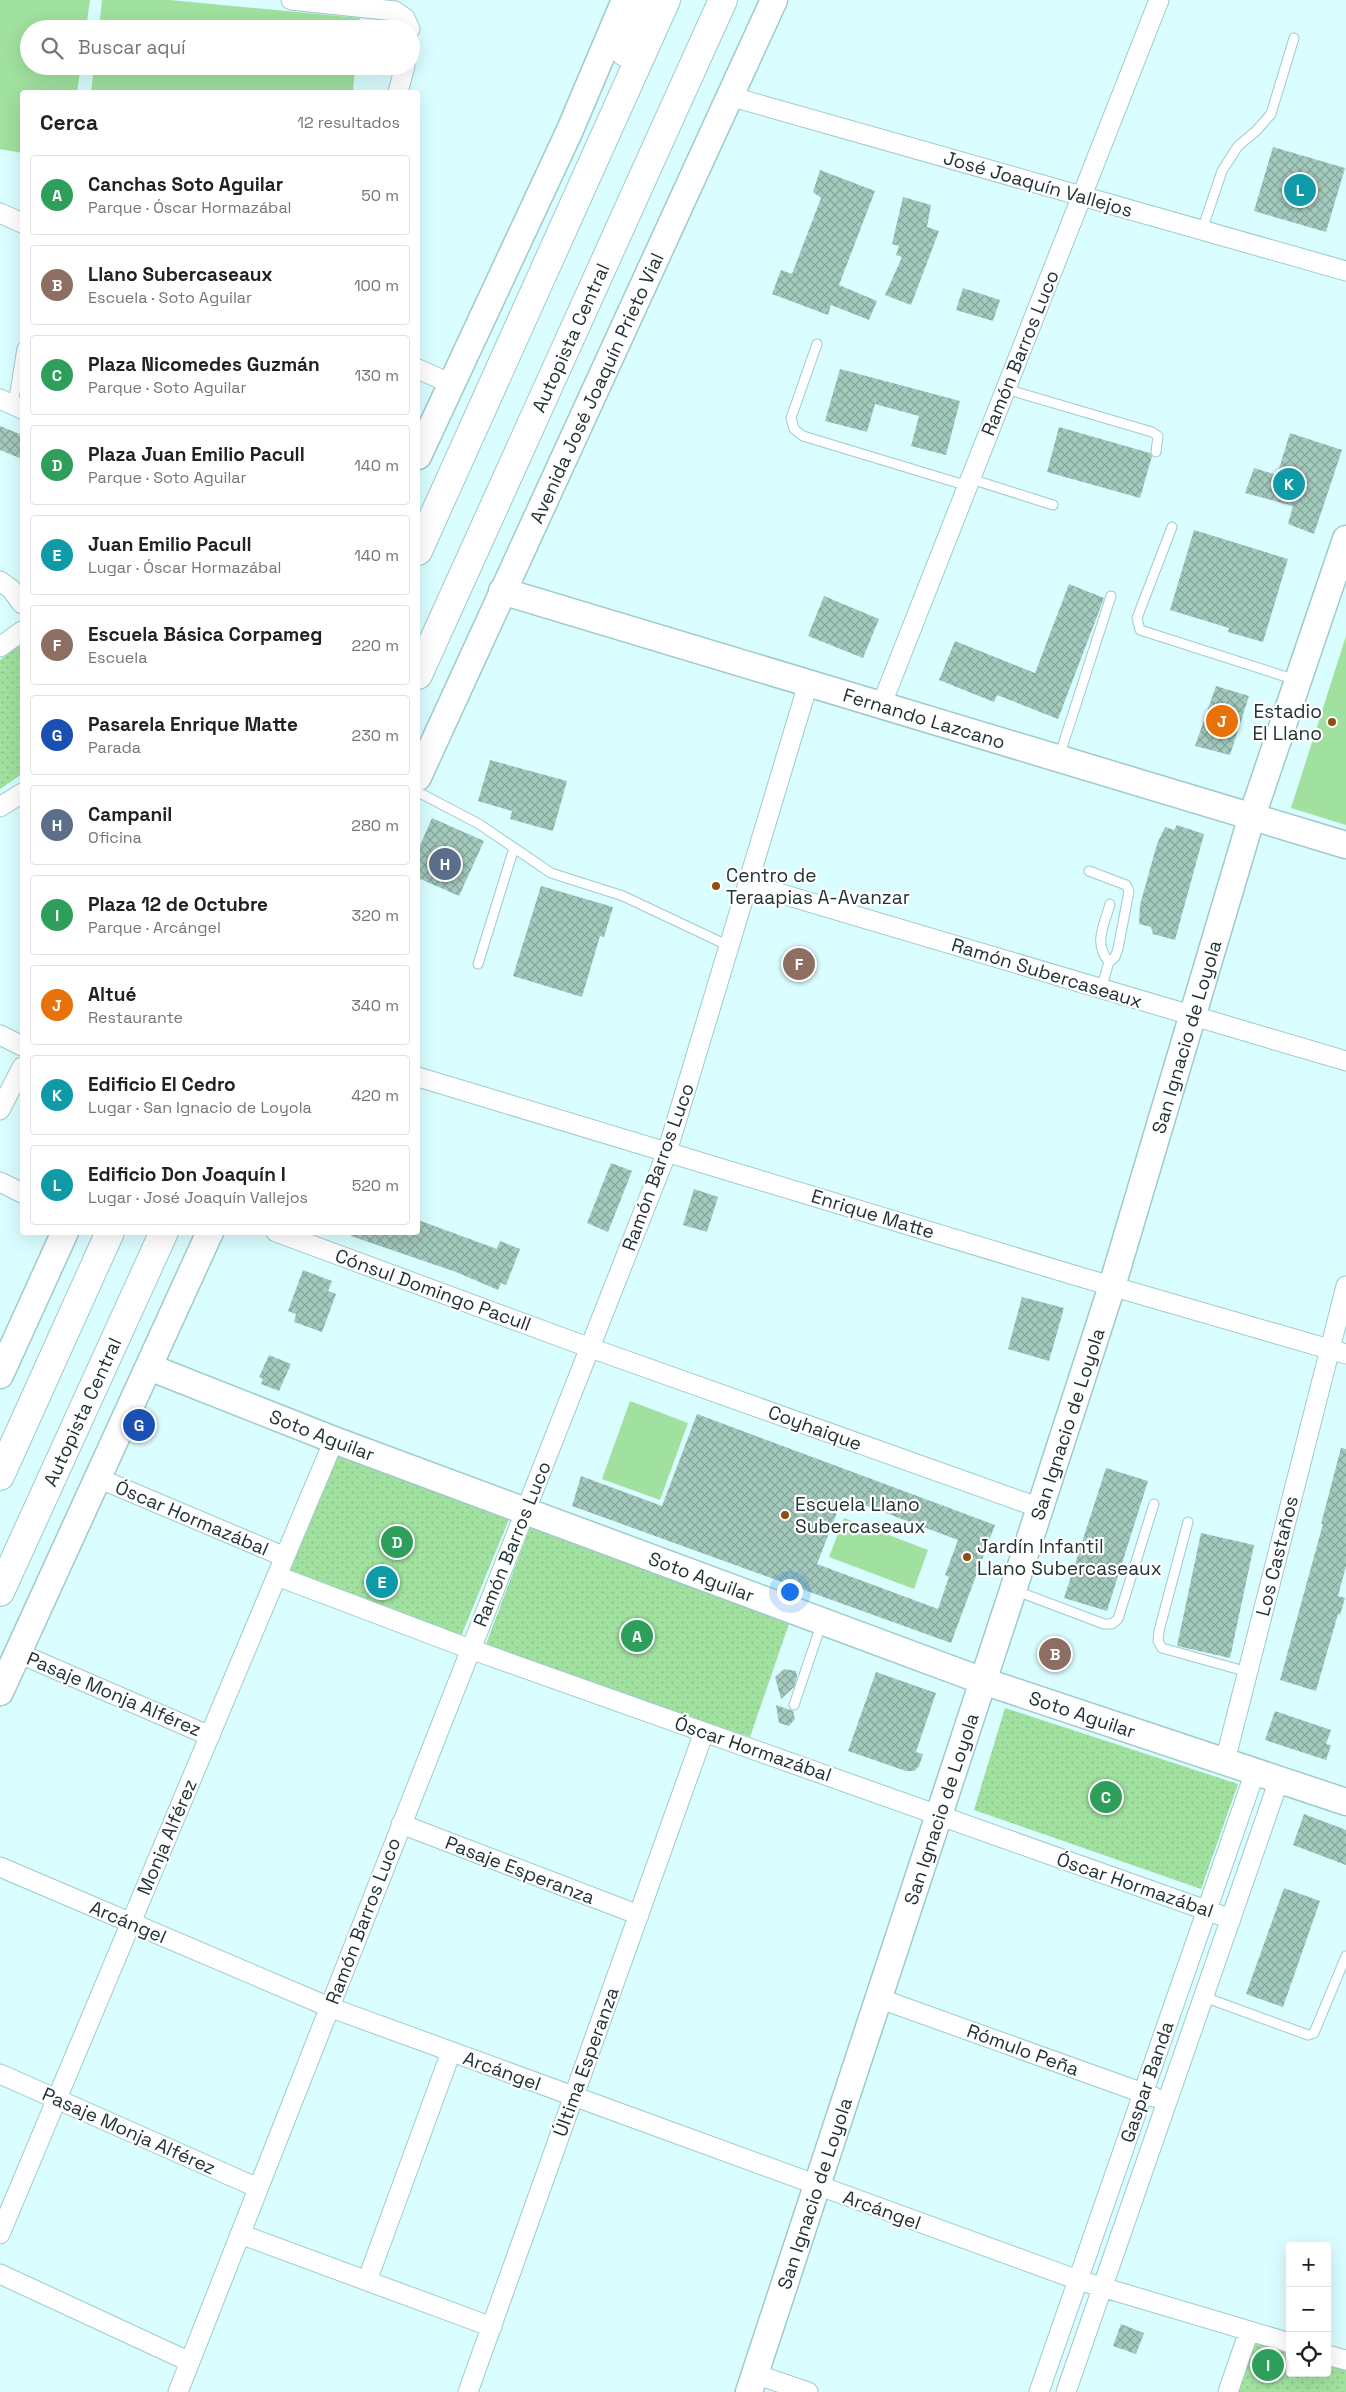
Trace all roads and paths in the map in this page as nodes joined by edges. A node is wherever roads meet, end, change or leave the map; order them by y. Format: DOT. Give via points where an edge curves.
graph roads {
  1 [pos="291,0"];
  2 [pos="625,0"];
  3 [pos="644,0"];
  4 [pos="666,0"];
  5 [pos="723,0"];
  6 [pos="740,0"];
  7 [pos="774,0"];
  8 [pos="1158,0"];
  9 [pos="325,2"];
  10 [pos="401,20"];
  11 [pos="1294,38"];
  12 [pos="403,75"];
  13 [pos="399,90"];
  14 [pos="730,96"];
  15 [pos="678,98"];
  16 [pos="579,194"];
  17 [pos="1082,196"];
  18 [pos="0,213"];
  19 [pos="20,222"];
  20 [pos="1202,230"];
  21 [pos="1346,271"];
  22 [pos="817,344"];
  23 [pos="20,359"];
  24 [pos="420,370"];
  25 [pos="452,384"];
  26 [pos="1006,388"];
  27 [pos="12,404"];
  28 [pos="420,452"];
  29 [pos="1156,452"];
  30 [pos="969,482"];
  31 [pos="1053,505"];
  32 [pos="1172,527"];
  33 [pos="1346,539"];
  34 [pos="420,547"];
  35 [pos="0,581"];
  36 [pos="502,591"];
  37 [pos="1111,596"];
  38 [pos="20,601"];
  39 [pos="20,632"];
  40 [pos="0,647"];
  41 [pos="420,671"];
  42 [pos="1298,680"];
  43 [pos="808,684"];
  44 [pos="881,706"];
  45 [pos="1059,758"];
  46 [pos="420,773"];
  47 [pos="420,793"];
  48 [pos="20,794"];
  49 [pos="0,807"];
  50 [pos="1252,816"];
  51 [pos="1346,845"];
  52 [pos="514,848"];
  53 [pos="1089,871"];
  54 [pos="748,884"];
  55 [pos="1110,904"];
  56 [pos="729,946"];
  57 [pos="1109,962"];
  58 [pos="478,964"];
  59 [pos="1101,989"];
  60 [pos="1193,1016"];
  61 [pos="0,1036"];
  62 [pos="20,1045"];
  63 [pos="1346,1062"];
  64 [pos="20,1071"];
  65 [pos="420,1078"];
  66 [pos="0,1110"];
  67 [pos="667,1152"];
  68 [pos="0,1182"];
  69 [pos="20,1192"];
  70 [pos="64,1235"];
  71 [pos="109,1235"];
  72 [pos="163,1235"];
  73 [pos="209,1235"];
  74 [pos="284,1235"];
  75 [pos="1112,1286"];
  76 [pos="1346,1286"];
  77 [pos="590,1347"];
  78 [pos="1338,1352"];
  79 [pos="149,1367"];
  80 [pos="0,1376"];
  81 [pos="334,1440"];
  82 [pos="0,1476"];
  83 [pos="98,1478"];
  84 [pos="1154,1504"];
  85 [pos="1040,1508"];
  86 [pos="525,1511"];
  87 [pos="1188,1522"];
  88 [pos="285,1557"];
  89 [pos="277,1576"];
  90 [pos="1013,1589"];
  91 [pos="0,1592"];
  92 [pos="822,1622"];
  93 [pos="470,1649"];
  94 [pos="18,1653"];
  95 [pos="1248,1672"];
  96 [pos="983,1681"];
  97 [pos="0,1692"];
  98 [pos="794,1704"];
  99 [pos="704,1732"];
  100 [pos="210,1736"];
  101 [pos="1225,1761"];
  102 [pos="1267,1776"];
  103 [pos="1346,1802"];
  104 [pos="939,1815"];
  105 [pos="401,1824"];
  106 [pos="0,1868"];
  107 [pos="1207,1910"];
  108 [pos="639,1915"];
  109 [pos="1231,1919"];
  110 [pos="131,1923"];
  111 [pos="1346,1956"];
  112 [pos="1204,1996"];
  113 [pos="878,1998"];
  114 [pos="329,2007"];
  115 [pos="452,2052"];
  116 [pos="0,2074"];
  117 [pos="1144,2093"];
  118 [pos="574,2097"];
  119 [pos="57,2100"];
  120 [pos="1167,2101"];
  121 [pos="817,2186"];
  122 [pos="258,2188"];
  123 [pos="0,2234"];
  124 [pos="240,2234"];
  125 [pos="0,2274"];
  126 [pos="1078,2280"];
  127 [pos="367,2281"];
  128 [pos="1102,2287"];
  129 [pos="492,2327"];
  130 [pos="1249,2331"];
  131 [pos="1286,2342"];
  132 [pos="1331,2355"];
  133 [pos="1346,2360"];
  134 [pos="190,2362"];
  135 [pos="752,2383"];
  136 [pos="178,2392"];
  137 [pos="468,2392"];
  138 [pos="808,2392"];
  139 [pos="1039,2392"];
  140 [pos="1066,2392"];
  141 [pos="1228,2392"];
  1 -- 9 [label="street"];
  2 -- 25 [label="street" via="570,130"];
  3 -- 16 [label="highway" via="592,143"];
  4 -- 16 [label="highway"];
  5 -- 15 [label="highway, Autopista Central"];
  6 -- 15 [label="highway"];
  7 -- 14 [label="street, Avenida José Joaquín Prieto Vial"];
  8 -- 17 [label="street, Ramón Barros Luco"];
  9 -- 10 [label="street"];
  11 -- 20 [label="lane" via="1271,114 1238,146 1222,171"];
  12 -- 13 [label="street"];
  14 -- 17 [label="street, José Joaquín Vallejos"];
  14 -- 36 [label="street, Avenida José Joaquín Prieto Vial"];
  15 -- 41 [label="highway, Autopista Central"];
  16 -- 34 [label="highway"];
  17 -- 20 [label="street, José Joaquín Vallejos"];
  17 -- 26 [label="street, Ramón Barros Luco"];
  18 -- 19 [label="street"];
  20 -- 21 [label="street, José Joaquín Vallejos"];
  22 -- 30 [label="lane" via="791,418 794,430 803,436"];
  23 -- 27 [label="lane"];
  24 -- 25 [label="street"];
  25 -- 28 [label="street"];
  26 -- 29 [label="lane" via="1152,432 1158,436"];
  26 -- 30 [label="street, Ramón Barros Luco"];
  30 -- 31 [label="lane"];
  30 -- 44 [label="street, Ramón Barros Luco"];
  32 -- 42 [label="lane" via="1137,618 1140,630"];
  33 -- 42 [label="street, San Ignacio de Loyola"];
  35 -- 38 [label="street"];
  36 -- 43 [label="street, Fernando Lazcano"];
  36 -- 46 [label="street, Avenida José Joaquín Prieto Vial"];
  37 -- 45 [label="lane"];
  39 -- 40 [label="street"];
  42 -- 50 [label="street, San Ignacio de Loyola"];
  43 -- 44 [label="street, Fernando Lazcano"];
  43 -- 54 [label="street, Ramón Barros Luco"];
  44 -- 45 [label="street, Fernando Lazcano"];
  45 -- 50 [label="street, Fernando Lazcano"];
  47 -- 52 [label="lane" via="479,824"];
  48 -- 49 [label="street"];
  50 -- 51 [label="street, Fernando Lazcano"];
  50 -- 60 [label="street, San Ignacio de Loyola"];
  52 -- 56 [label="lane" via="551,873 623,896"];
  52 -- 58 [label="lane"];
  53 -- 57 [label="lane" via="1126,885 1129,890 1118,949"];
  54 -- 56 [label="street, Ramón Barros Luco"];
  54 -- 59 [label="street, Ramón Subercaseaux"];
  55 -- 57 [label="lane" via="1100,945"];
  56 -- 67 [label="street, Ramón Barros Luco"];
  57 -- 59 [label="lane"];
  59 -- 60 [label="street, Ramón Subercaseaux"];
  60 -- 63 [label="street, Ramón Subercaseaux"];
  60 -- 75 [label="street, San Ignacio de Loyola"];
  61 -- 62 [label="street"];
  64 -- 66 [label="street"];
  65 -- 67 [label="street, Enrique Matte"];
  67 -- 75 [label="street, Enrique Matte"];
  67 -- 77 [label="street, Ramón Barros Luco"];
  68 -- 69 [label="street"];
  70 -- 80 [label="street"];
  71 -- 82 [label="highway"];
  72 -- 91 [label="highway, Autopista Central"];
  73 -- 79 [label="street"];
  74 -- 77 [label="street, Cónsul Domingo Pacull"];
  75 -- 78 [label="street, Enrique Matte"];
  75 -- 85 [label="street, San Ignacio de Loyola"];
  76 -- 78 [label="street, Los Castaños"];
  77 -- 85 [label="street, Coyhaique"];
  77 -- 86 [label="street, Ramón Barros Luco"];
  78 -- 95 [label="street, Los Castaños"];
  79 -- 81 [label="street, Soto Aguilar"];
  79 -- 83 [label="street"];
  81 -- 86 [label="street, Soto Aguilar"];
  81 -- 88 [label="street, Monja Alférez"];
  83 -- 88 [label="street, Óscar Hormazábal"];
  83 -- 94 [label="street"];
  84 -- 90 [label="lane" via="1118,1619 1112,1624 1104,1624"];
  85 -- 90 [label="street, San Ignacio de Loyola"];
  86 -- 92 [label="street, Soto Aguilar"];
  86 -- 93 [label="street, Ramón Barros Luco"];
  87 -- 95 [label="lane" via="1158,1641 1162,1648"];
  88 -- 89 [label="street, Monja Alférez"];
  89 -- 93 [label="street, Óscar Hormazábal"];
  89 -- 100 [label="street, Monja Alférez"];
  90 -- 96 [label="street, San Ignacio de Loyola"];
  92 -- 96 [label="street, Soto Aguilar"];
  92 -- 98 [label="lane"];
  93 -- 99 [label="street, Óscar Hormazábal"];
  93 -- 105 [label="street, Ramón Barros Luco"];
  94 -- 97 [label="street"];
  94 -- 100 [label="street, Pasaje Monja Alférez"];
  95 -- 101 [label="street, Los Castaños"];
  96 -- 101 [label="street, Soto Aguilar"];
  96 -- 104 [label="street, San Ignacio de Loyola"];
  99 -- 104 [label="street, Óscar Hormazábal"];
  99 -- 108 [label="street, Última Esperanza"];
  100 -- 110 [label="street, Monja Alférez"];
  101 -- 102 [label="street, Soto Aguilar"];
  102 -- 103 [label="street, Soto Aguilar"];
  102 -- 107 [label="street, Gaspar Banda"];
  102 -- 109 [label="street, Gaspar Banda"];
  104 -- 107 [label="street, Óscar Hormazábal"];
  104 -- 113 [label="street, San Ignacio de Loyola"];
  105 -- 108 [label="street, Pasaje Esperanza"];
  105 -- 114 [label="street, Ramón Barros Luco"];
  106 -- 110 [label="street, Arcángel"];
  107 -- 109 [label="street, Óscar Hormazábal"];
  107 -- 117 [label="street, Gaspar Banda"];
  108 -- 118 [label="street, Última Esperanza"];
  109 -- 112 [label="street, Gaspar Banda"];
  110 -- 114 [label="street, Arcángel"];
  110 -- 119 [label="street, Monja Alférez"];
  111 -- 112 [label="lane" via="1314,2033 1308,2035"];
  112 -- 120 [label="street, Gaspar Banda"];
  113 -- 117 [label="street, Rómulo Peña"];
  113 -- 121 [label="street, San Ignacio de Loyola"];
  114 -- 115 [label="street, Arcángel"];
  114 -- 122 [label="street, Ramón Barros Luco"];
  115 -- 118 [label="street, Arcángel"];
  115 -- 127 [label="street, Arcángel"];
  116 -- 119 [label="street, Pasaje Monja Alférez"];
  117 -- 120 [label="street, Rómulo Peña"];
  117 -- 126 [label="street, Gaspar Banda"];
  118 -- 121 [label="street, Arcángel"];
  118 -- 129 [label="street, Última Esperanza"];
  119 -- 122 [label="street, Pasaje Monja Alférez"];
  119 -- 123 [label="street, Monja Alférez"];
  120 -- 128 [label="street, Gaspar Banda"];
  121 -- 126 [label="street, Arcángel"];
  121 -- 135 [label="street, San Ignacio de Loyola"];
  122 -- 124 [label="street, Ramón Barros Luco"];
  124 -- 127 [label="street"];
  124 -- 134 [label="street, Ramón Barros Luco"];
  125 -- 134 [label="street"];
  126 -- 128 [label="street, Arcángel"];
  126 -- 139 [label="street, Gaspar Banda"];
  127 -- 129 [label="street"];
  128 -- 130 [label="street, Arcángel"];
  128 -- 140 [label="street, Gaspar Banda"];
  129 -- 137 [label="street, Última Esperanza"];
  130 -- 131 [label="street, Arcángel"];
  130 -- 141 [label="street"];
  132 -- 133 [label="street"];
  134 -- 136 [label="street, Ramón Barros Luco"];
  135 -- 138 [label="street"];
}
